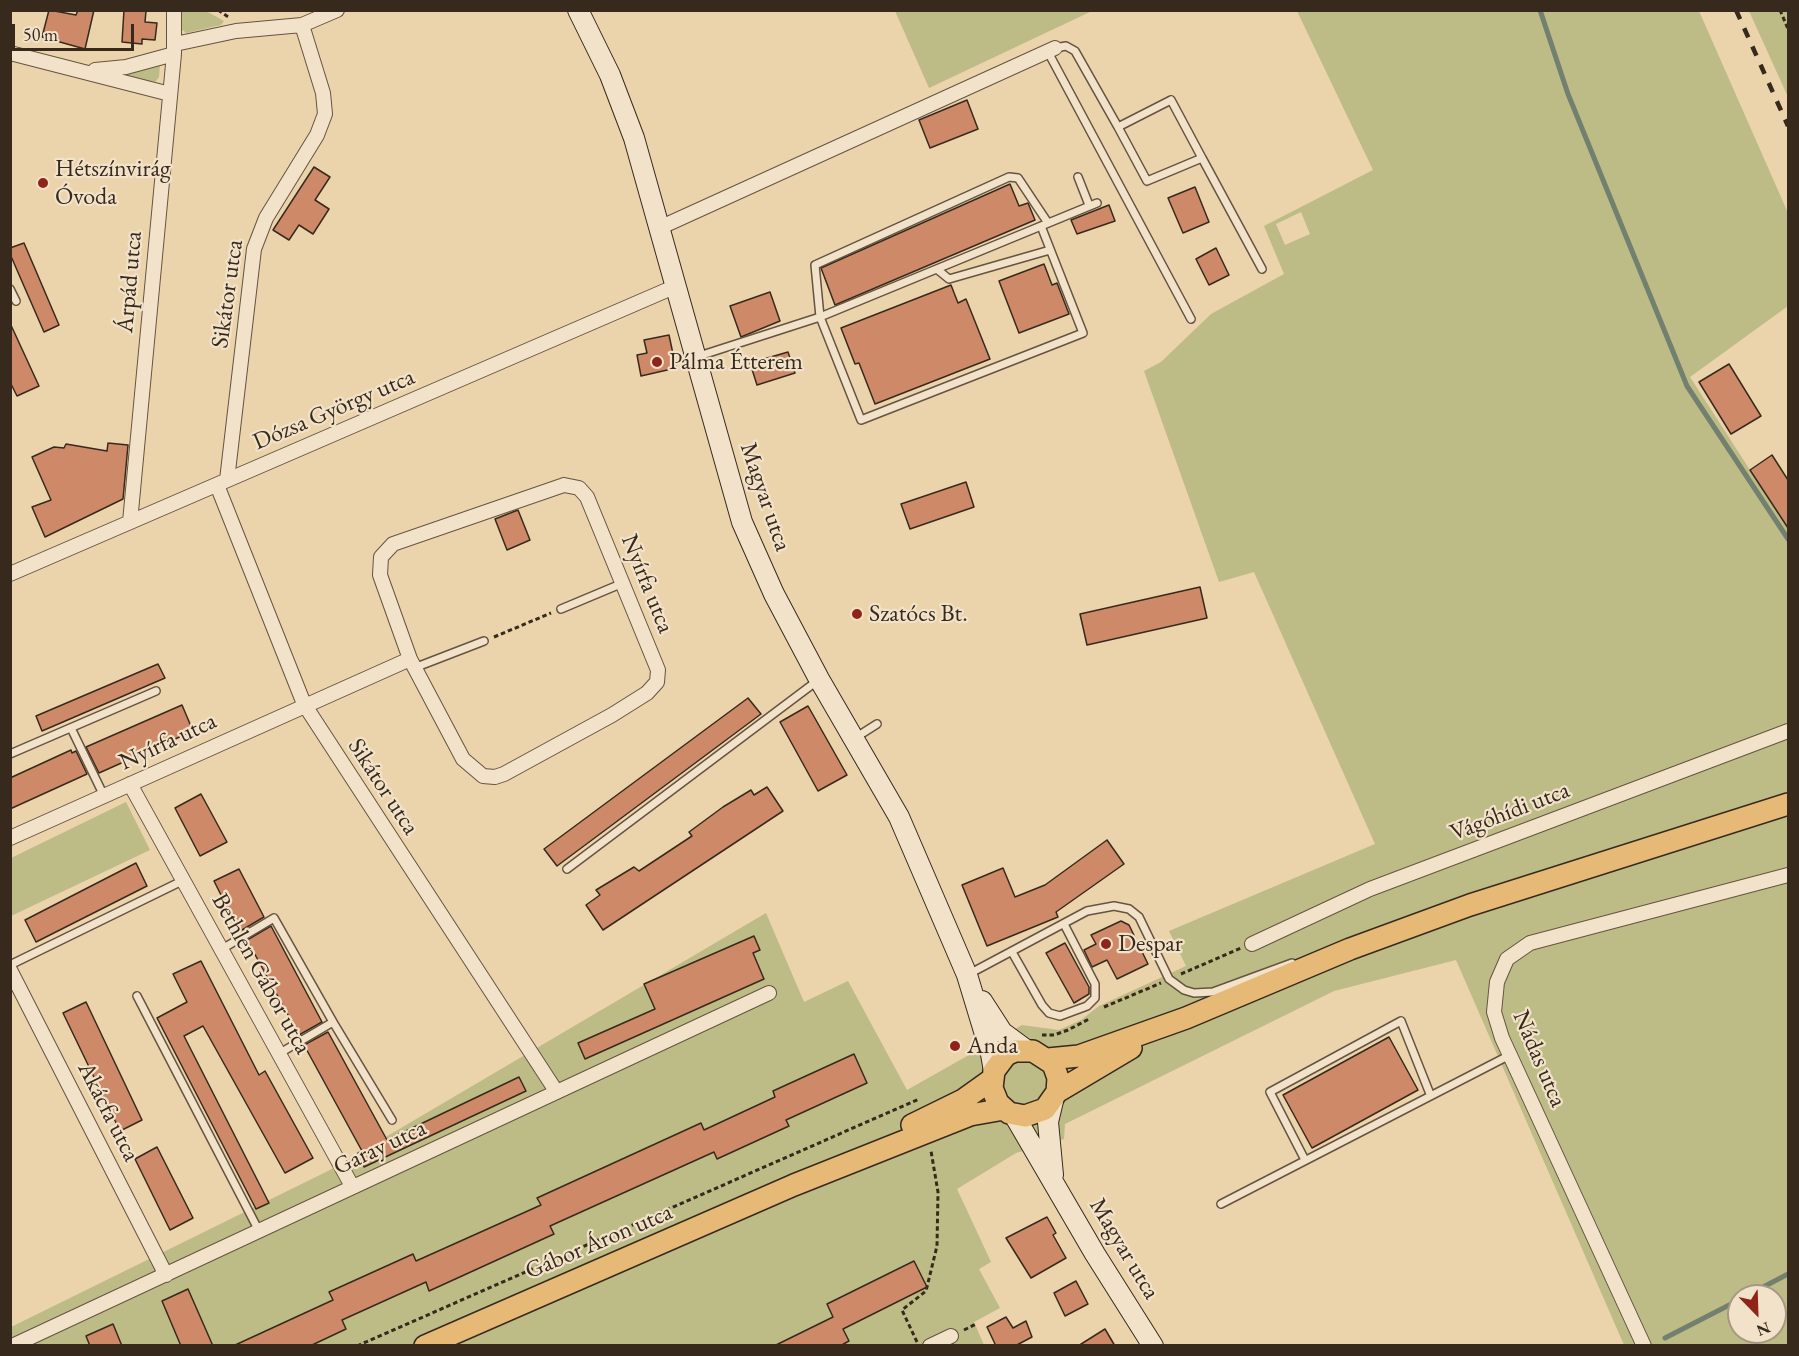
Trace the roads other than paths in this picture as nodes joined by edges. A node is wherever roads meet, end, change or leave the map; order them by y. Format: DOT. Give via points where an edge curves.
graph roads {
  1 [pos="174,10"];
  2 [pos="337,10"];
  3 [pos="578,10"];
  4 [pos="302,25"];
  5 [pos="174,49"];
  6 [pos="1052,50"];
  7 [pos="10,53"];
  8 [pos="81,71"];
  9 [pos="170,94"];
  10 [pos="1118,127"];
  11 [pos="1202,158"];
  12 [pos="1078,177"];
  13 [pos="1044,224"];
  14 [pos="659,228"];
  15 [pos="1050,250"];
  16 [pos="1262,269"];
  17 [pos="938,270"];
  18 [pos="674,287"];
  19 [pos="10,289"];
  20 [pos="16,301"];
  21 [pos="820,317"];
  22 [pos="1191,319"];
  23 [pos="694,358"];
  24 [pos="222,482"];
  25 [pos="130,522"];
  26 [pos="10,574"];
  27 [pos="623,583"];
  28 [pos="561,609"];
  29 [pos="484,641"];
  30 [pos="412,664"];
  31 [pos="819,679"];
  32 [pos="156,691"];
  33 [pos="304,704"];
  34 [pos="877,724"];
  35 [pos="71,728"];
  36 [pos="1788,731"];
  37 [pos="855,738"];
  38 [pos="10,754"];
  39 [pos="130,784"];
  40 [pos="104,796"];
  41 [pos="1788,804"];
  42 [pos="10,838"];
  43 [pos="567,869"];
  44 [pos="1788,875"];
  45 [pos="184,879"];
  46 [pos="1064,924"];
  47 [pos="1252,944"];
  48 [pos="222,949"];
  49 [pos="1350,949"];
  50 [pos="1012,952"];
  51 [pos="10,965"];
  52 [pos="10,970"];
  53 [pos="967,975"];
  54 [pos="768,993"];
  55 [pos="137,996"];
  56 [pos="1186,1018"];
  57 [pos="333,1022"];
  58 [pos="1025,1049"];
  59 [pos="280,1053"];
  60 [pos="1510,1055"];
  61 [pos="1048,1059"];
  62 [pos="992,1075"];
  63 [pos="556,1091"];
  64 [pos="1430,1094"];
  65 [pos="1055,1097"];
  66 [pos="1009,1112"];
  67 [pos="392,1120"];
  68 [pos="1305,1160"];
  69 [pos="1053,1178"];
  70 [pos="794,1185"];
  71 [pos="352,1186"];
  72 [pos="1221,1204"];
  73 [pos="259,1231"];
  74 [pos="166,1275"];
  75 [pos="951,1336"];
  76 [pos="1148,1344"];
  77 [pos="12,1346"];
  78 [pos="425,1346"];
  79 [pos="930,1346"];
  80 [pos="1644,1346"];
  1 -- 5 [label="street, Árpád utca"];
  2 -- 4 [label="street"];
  3 -- 14 [label="street, Magyar utca" via="621,102"];
  4 -- 5 [label="street" via="236,31"];
  4 -- 24 [label="street, Sikátor utca" via="323,93 325,114 318,135 266,218 254,249"];
  5 -- 8 [label="street" via="126,67"];
  5 -- 9 [label="street, Árpád utca"];
  6 -- 10 [label="lane" via="1066,46 1075,51"];
  6 -- 14 [label="street"];
  6 -- 22 [label="lane"];
  7 -- 8 [label="street"];
  8 -- 9 [label="street"];
  9 -- 25 [label="street, Árpád utca"];
  10 -- 11 [label="lane" via="1148,181"];
  10 -- 11 [label="lane" via="1171,100"];
  11 -- 16 [label="lane"];
  12 -- 13 [label="lane" via="1093,204"];
  13 -- 15 [label="lane"];
  13 -- 17 [label="lane"];
  13 -- 21 [label="lane" via="1018,178 1009,177 815,265"];
  14 -- 18 [label="street, Magyar utca"];
  15 -- 17 [label="lane" via="948,279"];
  15 -- 21 [label="lane" via="1083,333 861,420"];
  17 -- 21 [label="lane"];
  18 -- 23 [label="street, Magyar utca"];
  18 -- 24 [label="street, Dózsa György utca"];
  19 -- 20 [label="lane"];
  21 -- 23 [label="lane"];
  23 -- 31 [label="street, Magyar utca" via="742,522"];
  24 -- 25 [label="street, Dózsa György utca"];
  24 -- 33 [label="street, Sikátor utca"];
  25 -- 26 [label="street, Dózsa György utca"];
  27 -- 28 [label="lane"];
  27 -- 30 [label="street, Nyírfa utca" via="587,497 579,488 564,485 393,544 381,557 380,575"];
  27 -- 30 [label="street, Nyírfa utca" via="658,670 657,682 612,715 504,774 483,776 467,765"];
  29 -- 30 [label="lane"];
  30 -- 33 [label="street, Nyírfa utca"];
  31 -- 37 [label="street, Magyar utca"];
  31 -- 43 [label="lane"];
  32 -- 35 [label="lane"];
  33 -- 39 [label="street, Nyírfa utca"];
  33 -- 63 [label="street, Sikátor utca"];
  34 -- 37 [label="lane"];
  35 -- 38 [label="lane"];
  35 -- 40 [label="lane"];
  36 -- 47 [label="street, Vágóhídi utca" via="1370,889"];
  37 -- 53 [label="street, Magyar utca" via="895,809"];
  39 -- 40 [label="street, Nyírfa utca"];
  39 -- 45 [label="street, Bethlen Gábor utca"];
  40 -- 42 [label="street, Nyírfa utca"];
  41 -- 49 [label="main road" via="1470,905"];
  44 -- 60 [label="street, Nádas utca" via="1544,938 1520,948 1507,959 1494,991 1494,1012"];
  45 -- 48 [label="street, Bethlen Gábor utca"];
  45 -- 51 [label="lane"];
  46 -- 49 [label="lane" via="1098,907 1129,909 1143,923 1169,979 1194,993 1214,992 1300,959"];
  46 -- 50 [label="lane"];
  46 -- 50 [label="lane" via="1095,984 1095,998 1087,1006 1060,1016 1049,1012"];
  48 -- 57 [label="lane" via="274,918"];
  48 -- 59 [label="street, Bethlen Gábor utca"];
  49 -- 56 [label="main road"];
  50 -- 53 [label="lane"];
  52 -- 74 [label="street, Akácfa utca"];
  53 -- 58 [label="street, Magyar utca" via="1002,1032"];
  53 -- 62 [label="street, Magyar utca" via="991,1054"];
  54 -- 63 [label="street, Garay utca"];
  55 -- 73 [label="lane"];
  56 -- 61 [label="main road" via="1079,1056"];
  56 -- 65 [label="main road" via="1086,1073"];
  57 -- 59 [label="lane"];
  57 -- 67 [label="lane"];
  58 -- 61 [label="main road"];
  58 -- 62 [label="main road" via="1006,1055"];
  59 -- 71 [label="street, Bethlen Gábor utca"];
  60 -- 64 [label="lane"];
  60 -- 80 [label="street, Nádas utca"];
  61 -- 65 [label="main road" via="1056,1071"];
  62 -- 66 [label="main road" via="994,1096"];
  62 -- 70 [label="main road, Gábor Áron utca" via="963,1100"];
  63 -- 71 [label="street, Garay utca"];
  64 -- 68 [label="lane"];
  64 -- 68 [label="lane" via="1401,1021 1270,1092"];
  65 -- 66 [label="main road" via="1036,1114"];
  65 -- 69 [label="street, Magyar utca" via="1048,1122"];
  66 -- 69 [label="street, Magyar utca"];
  66 -- 70 [label="main road, Gábor Áron utca" via="970,1115"];
  68 -- 72 [label="lane"];
  69 -- 76 [label="street, Magyar utca"];
  70 -- 78 [label="main road, Gábor Áron utca"];
  71 -- 73 [label="street, Garay utca"];
  73 -- 74 [label="street, Garay utca"];
  74 -- 77 [label="street, Garay utca"];
  75 -- 79 [label="street"];
}
